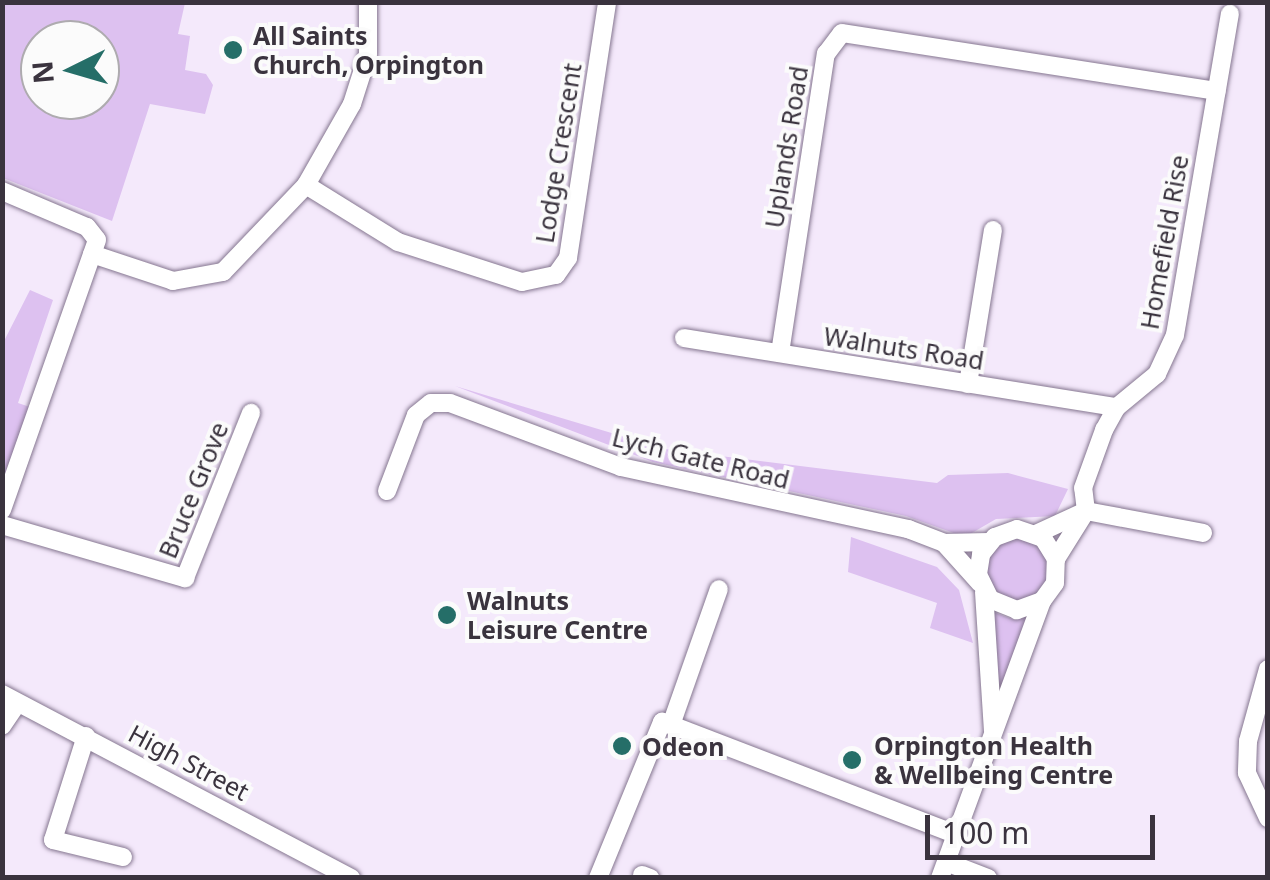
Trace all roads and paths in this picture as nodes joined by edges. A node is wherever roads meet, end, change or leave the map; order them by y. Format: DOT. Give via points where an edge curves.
graph roads {
  1 [pos="368,2"];
  2 [pos="607,2"];
  3 [pos="1230,14"];
  4 [pos="1217,91"];
  5 [pos="306,185"];
  6 [pos="2,191"];
  7 [pos="993,230"];
  8 [pos="92,254"];
  9 [pos="684,338"];
  10 [pos="780,352"];
  11 [pos="968,384"];
  12 [pos="1117,407"];
  13 [pos="251,413"];
  14 [pos="386,492"];
  15 [pos="2,510"];
  16 [pos="1086,511"];
  17 [pos="2,526"];
  18 [pos="1203,532"];
  19 [pos="1036,534"];
  20 [pos="988,542"];
  21 [pos="944,543"];
  22 [pos="1056,559"];
  23 [pos="982,588"];
  24 [pos="719,589"];
  25 [pos="1042,601"];
  26 [pos="1268,669"];
  27 [pos="10,699"];
  28 [pos="671,725"];
  29 [pos="2,726"];
  30 [pos="86,736"];
  31 [pos="993,738"];
  32 [pos="1268,818"];
  33 [pos="958,835"];
  34 [pos="123,857"];
  35 [pos="943,870"];
  36 [pos="351,878"];
  37 [pos="598,878"];
  38 [pos="988,878"];
  1 -- 5 [label="street" via="368,54 352,104"];
  2 -- 5 [label="street, Lodge Crescent" via="568,258 556,275 522,282 398,242"];
  3 -- 4 [label="street, Homefield Rise"];
  4 -- 10 [label="street, Uplands Road" via="842,33 826,54"];
  4 -- 12 [label="street, Homefield Rise" via="1176,335 1157,374"];
  5 -- 8 [label="street" via="223,272 198,282 173,281"];
  6 -- 8 [label="street" via="88,227 97,240"];
  7 -- 11 [label="street"];
  8 -- 15 [label="street"];
  9 -- 10 [label="street, Walnuts Road"];
  10 -- 11 [label="street, Walnuts Road"];
  11 -- 12 [label="street, Walnuts Road"];
  12 -- 16 [label="street, Homefield Rise" via="1083,488"];
  13 -- 17 [label="street, Bruce Grove" via="185,578"];
  14 -- 21 [label="street, Lych Gate Road" via="416,415 431,403 450,403 621,467 908,528"];
  16 -- 18 [label="street"];
  16 -- 19 [label="street"];
  16 -- 22 [label="street, Homefield Rise"];
  19 -- 20 [label="street" via="1009,530"];
  19 -- 22 [label="street"];
  20 -- 21 [label="street, Lych Gate Road"];
  20 -- 23 [label="street" via="978,564"];
  21 -- 23 [label="street, Lych Gate Road"];
  22 -- 25 [label="street, Homefield Rise" via="1055,583"];
  23 -- 25 [label="street" via="1009,608"];
  23 -- 31 [label="street, Homefield Rise"];
  24 -- 28 [label="street"];
  25 -- 31 [label="street, Homefield Rise"];
  26 -- 32 [label="street" via="1248,741 1247,774"];
  27 -- 29 [label="street"];
  27 -- 30 [label="street, High Street"];
  28 -- 33 [label="street"];
  28 -- 37 [label="street" via="662,722"];
  30 -- 34 [label="street" via="53,840"];
  30 -- 36 [label="street, High Street"];
  31 -- 33 [label="street, Homefield Rise"];
  33 -- 35 [label="street, Homefield Rise"];
  35 -- 38 [label="street"];
}
